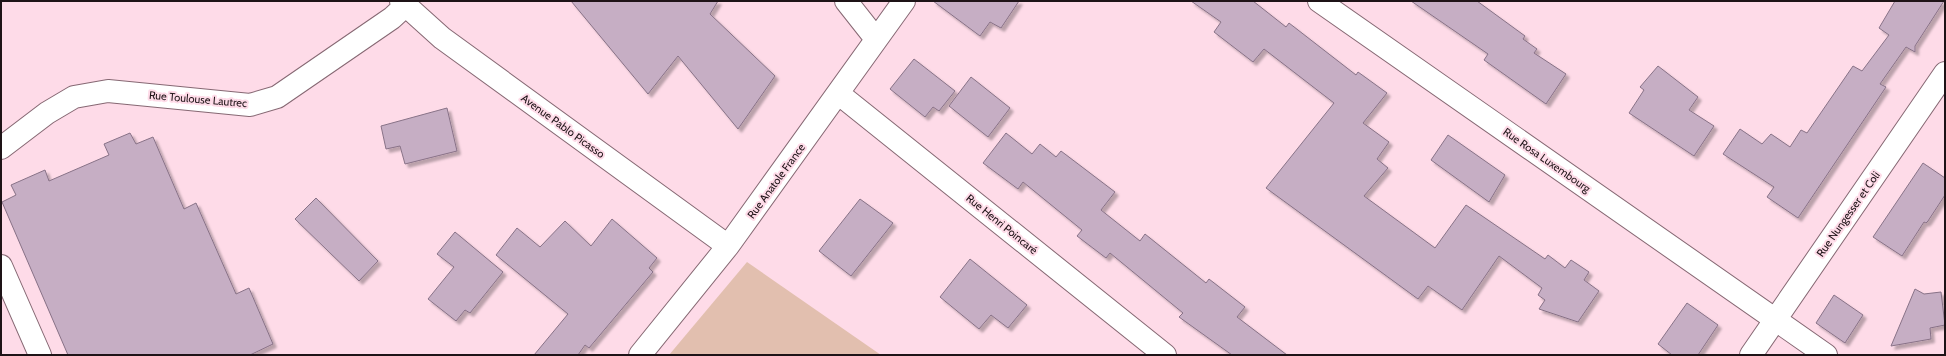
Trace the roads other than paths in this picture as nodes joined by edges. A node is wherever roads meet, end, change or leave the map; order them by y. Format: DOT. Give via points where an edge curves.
graph roads {
  1 [pos="846,1"];
  2 [pos="904,1"];
  3 [pos="1319,1"];
  4 [pos="403,4"];
  5 [pos="876,39"];
  6 [pos="1945,73"];
  7 [pos="839,94"];
  8 [pos="1,148"];
  9 [pos="728,246"];
  10 [pos="1,266"];
  11 [pos="1775,319"];
  12 [pos="40,355"];
  13 [pos="640,355"];
  14 [pos="1165,355"];
  15 [pos="1751,355"];
  16 [pos="1826,355"];
  1 -- 5 [label="street"];
  2 -- 5 [label="street, Rue Anatole France"];
  3 -- 11 [label="street, Rue Rosa Luxembourg"];
  4 -- 8 [label="street, Rue Toulouse Lautrec" via="392,18 277,97 250,105 108,91 74,97 47,113"];
  4 -- 9 [label="street, Avenue Pablo Picasso" via="442,38"];
  5 -- 7 [label="street, Rue Anatole France"];
  6 -- 11 [label="street, Rue Nungesser et Coli"];
  7 -- 9 [label="street, Rue Anatole France"];
  7 -- 14 [label="street, Rue Henri Poincaré"];
  9 -- 13 [label="street, Rue Anatole France"];
  10 -- 12 [label="street"];
  11 -- 15 [label="street, Rue Nungesser et Coli"];
  11 -- 16 [label="street, Rue Rosa Luxembourg"];
}
